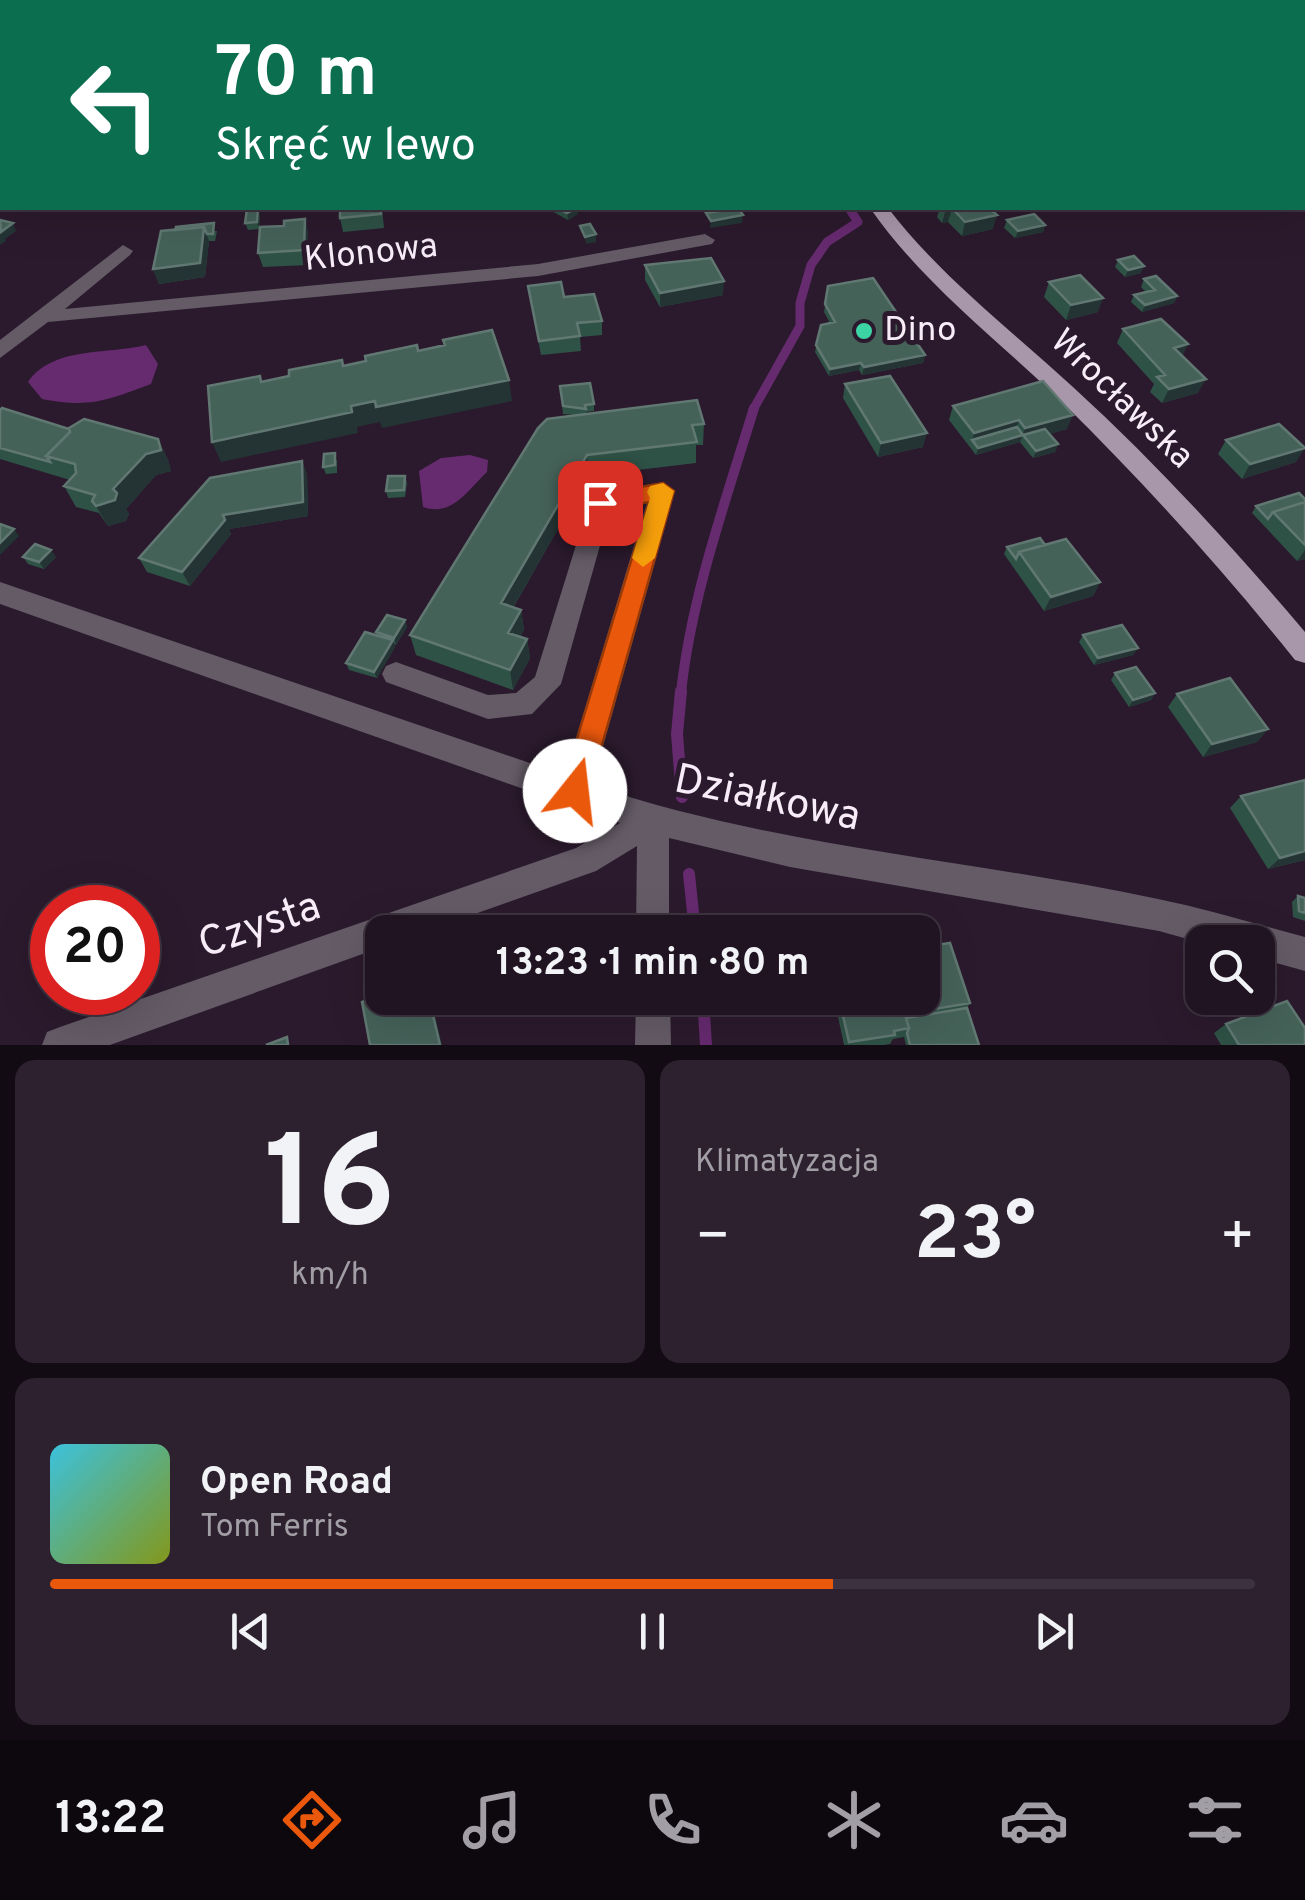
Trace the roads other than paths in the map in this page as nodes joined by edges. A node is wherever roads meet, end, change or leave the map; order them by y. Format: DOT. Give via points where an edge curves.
graph roads {
  1 [pos="881,210"];
  2 [pos="705,240"];
  3 [pos="123,251"];
  4 [pos="42,316"];
  5 [pos="0,352"];
  6 [pos="0,592"];
  7 [pos="1305,652"];
  8 [pos="396,674"];
  9 [pos="575,791"];
  10 [pos="653,820"];
  11 [pos="653,915"];
  12 [pos="1305,954"];
  13 [pos="653,1015"];
  14 [pos="60,1045"];
  15 [pos="653,1045"];
  1 -- 7 [label="main road, Wrocławska" via="917,254 1143,466"];
  2 -- 4 [label="street, Klonowa" via="538,270"];
  3 -- 4 [label="street"];
  4 -- 5 [label="street"];
  6 -- 9 [label="street, Działkowa"];
  8 -- 9 [label="street" via="488,707 522,704 547,684 600,503 663,491"];
  9 -- 10 [label="street, Działkowa"];
  10 -- 11 [label="street"];
  10 -- 12 [label="street, Działkowa" via="790,852 1159,914"];
  10 -- 14 [label="street, Czysta" via="585,860"];
  13 -- 15 [label="street"];
}
